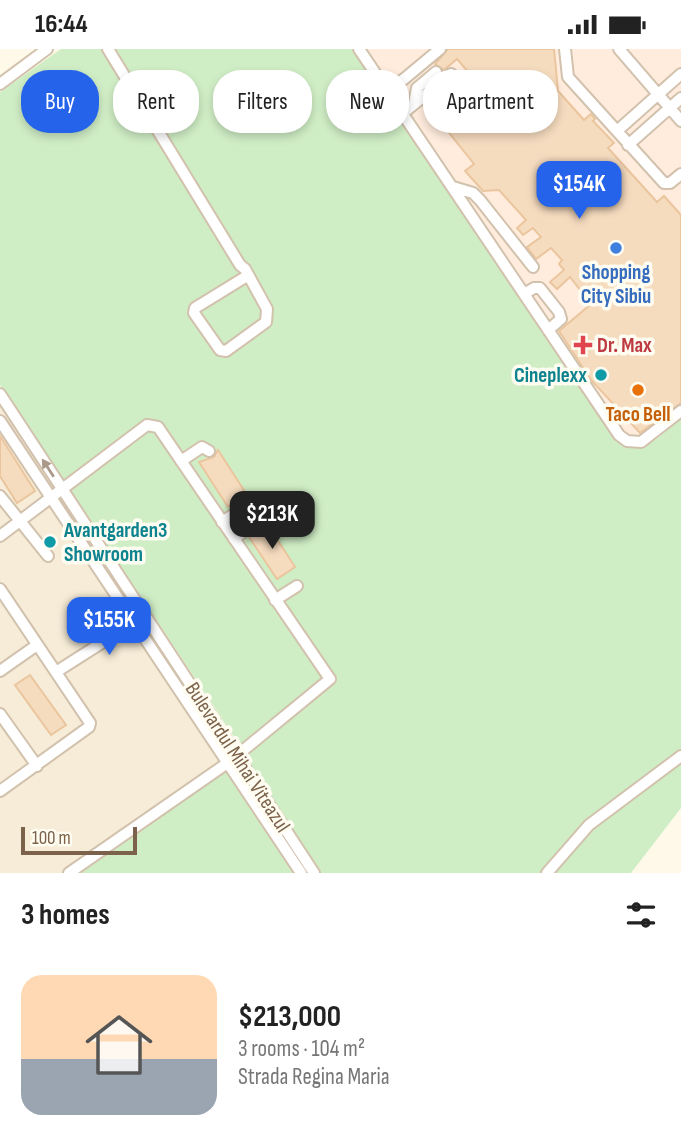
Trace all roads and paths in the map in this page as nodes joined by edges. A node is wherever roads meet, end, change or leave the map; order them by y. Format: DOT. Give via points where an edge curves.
graph roads {
  1 [pos="47,49"];
  2 [pos="111,49"];
  3 [pos="359,49"];
  4 [pos="440,49"];
  5 [pos="565,49"];
  6 [pos="620,49"];
  7 [pos="373,70"];
  8 [pos="681,74"];
  9 [pos="409,75"];
  10 [pos="2,79"];
  11 [pos="423,83"];
  12 [pos="658,94"];
  13 [pos="423,97"];
  14 [pos="681,98"];
  15 [pos="414,104"];
  16 [pos="409,108"];
  17 [pos="670,108"];
  18 [pos="681,121"];
  19 [pos="409,122"];
  20 [pos="617,131"];
  21 [pos="628,145"];
  22 [pos="681,174"];
  23 [pos="453,187"];
  24 [pos="533,267"];
  25 [pos="246,273"];
  26 [pos="524,294"];
  27 [pos="548,330"];
  28 [pos="0,394"];
  29 [pos="681,411"];
  30 [pos="0,421"];
  31 [pos="209,451"];
  32 [pos="181,461"];
  33 [pos="63,491"];
  34 [pos="0,496"];
  35 [pos="51,499"];
  36 [pos="20,521"];
  37 [pos="222,522"];
  38 [pos="1,532"];
  39 [pos="234,539"];
  40 [pos="48,557"];
  41 [pos="297,586"];
  42 [pos="0,589"];
  43 [pos="275,600"];
  44 [pos="145,615"];
  45 [pos="134,622"];
  46 [pos="37,645"];
  47 [pos="0,671"];
  48 [pos="56,672"];
  49 [pos="0,714"];
  50 [pos="681,756"];
  51 [pos="232,758"];
  52 [pos="37,766"];
  53 [pos="0,791"];
  54 [pos="69,873"];
  55 [pos="301,873"];
  56 [pos="314,873"];
  57 [pos="547,873"];
  1 -- 10 [label="street"];
  2 -- 25 [label="street"];
  3 -- 7 [label="street"];
  4 -- 9 [label="street"];
  5 -- 20 [label="street" via="568,77"];
  6 -- 12 [label="street"];
  8 -- 12 [label="street"];
  11 -- 15 [label="street" via="417,88"];
  12 -- 17 [label="street"];
  12 -- 20 [label="street"];
  13 -- 15 [label="street"];
  14 -- 17 [label="street"];
  15 -- 16 [label="street"];
  17 -- 18 [label="street"];
  17 -- 21 [label="street"];
  19 -- 23 [label="street"];
  20 -- 21 [label="street"];
  21 -- 22 [label="street" via="660,181 670,183"];
  23 -- 24 [label="street" via="480,200"];
  23 -- 26 [label="street"];
  25 -- 25 [label="street" via="268,309 268,317 226,351 220,350 195,308"];
  26 -- 27 [label="street"];
  26 -- 27 [label="street" via="540,288 559,312 561,319"];
  27 -- 29 [label="street" via="627,441 648,439"];
  33 -- 28 [label="street, Bulevardul Mihai Viteazul, one-way"];
  30 -- 35 [label="street, Bulevardul Mihai Viteazul"];
  31 -- 32 [label="street" via="202,447"];
  32 -- 33 [label="street" via="158,427 147,425"];
  32 -- 37 [label="street"];
  33 -- 35 [label="street"];
  33 -- 44 [label="street, Bulevardul Mihai Viteazul"];
  34 -- 36 [label="street"];
  35 -- 36 [label="street"];
  35 -- 45 [label="street, Bulevardul Mihai Viteazul"];
  36 -- 38 [label="street"];
  36 -- 40 [label="street"];
  37 -- 39 [label="street"];
  37 -- 39 [label="street" via="253,507 257,521"];
  39 -- 43 [label="street"];
  41 -- 43 [label="street"];
  42 -- 46 [label="street"];
  43 -- 51 [label="street" via="329,682"];
  44 -- 45 [label="street"];
  44 -- 51 [label="street, Bulevardul Mihai Viteazul"];
  45 -- 48 [label="street"];
  45 -- 51 [label="street, Bulevardul Mihai Viteazul"];
  46 -- 47 [label="street"];
  46 -- 48 [label="street"];
  48 -- 52 [label="street" via="90,723"];
  49 -- 52 [label="street"];
  50 -- 57 [label="street" via="590,825"];
  51 -- 54 [label="street"];
  51 -- 55 [label="street, Bulevardul Mihai Viteazul"];
  51 -- 56 [label="street, Bulevardul Mihai Viteazul"];
  52 -- 53 [label="street"];
}
